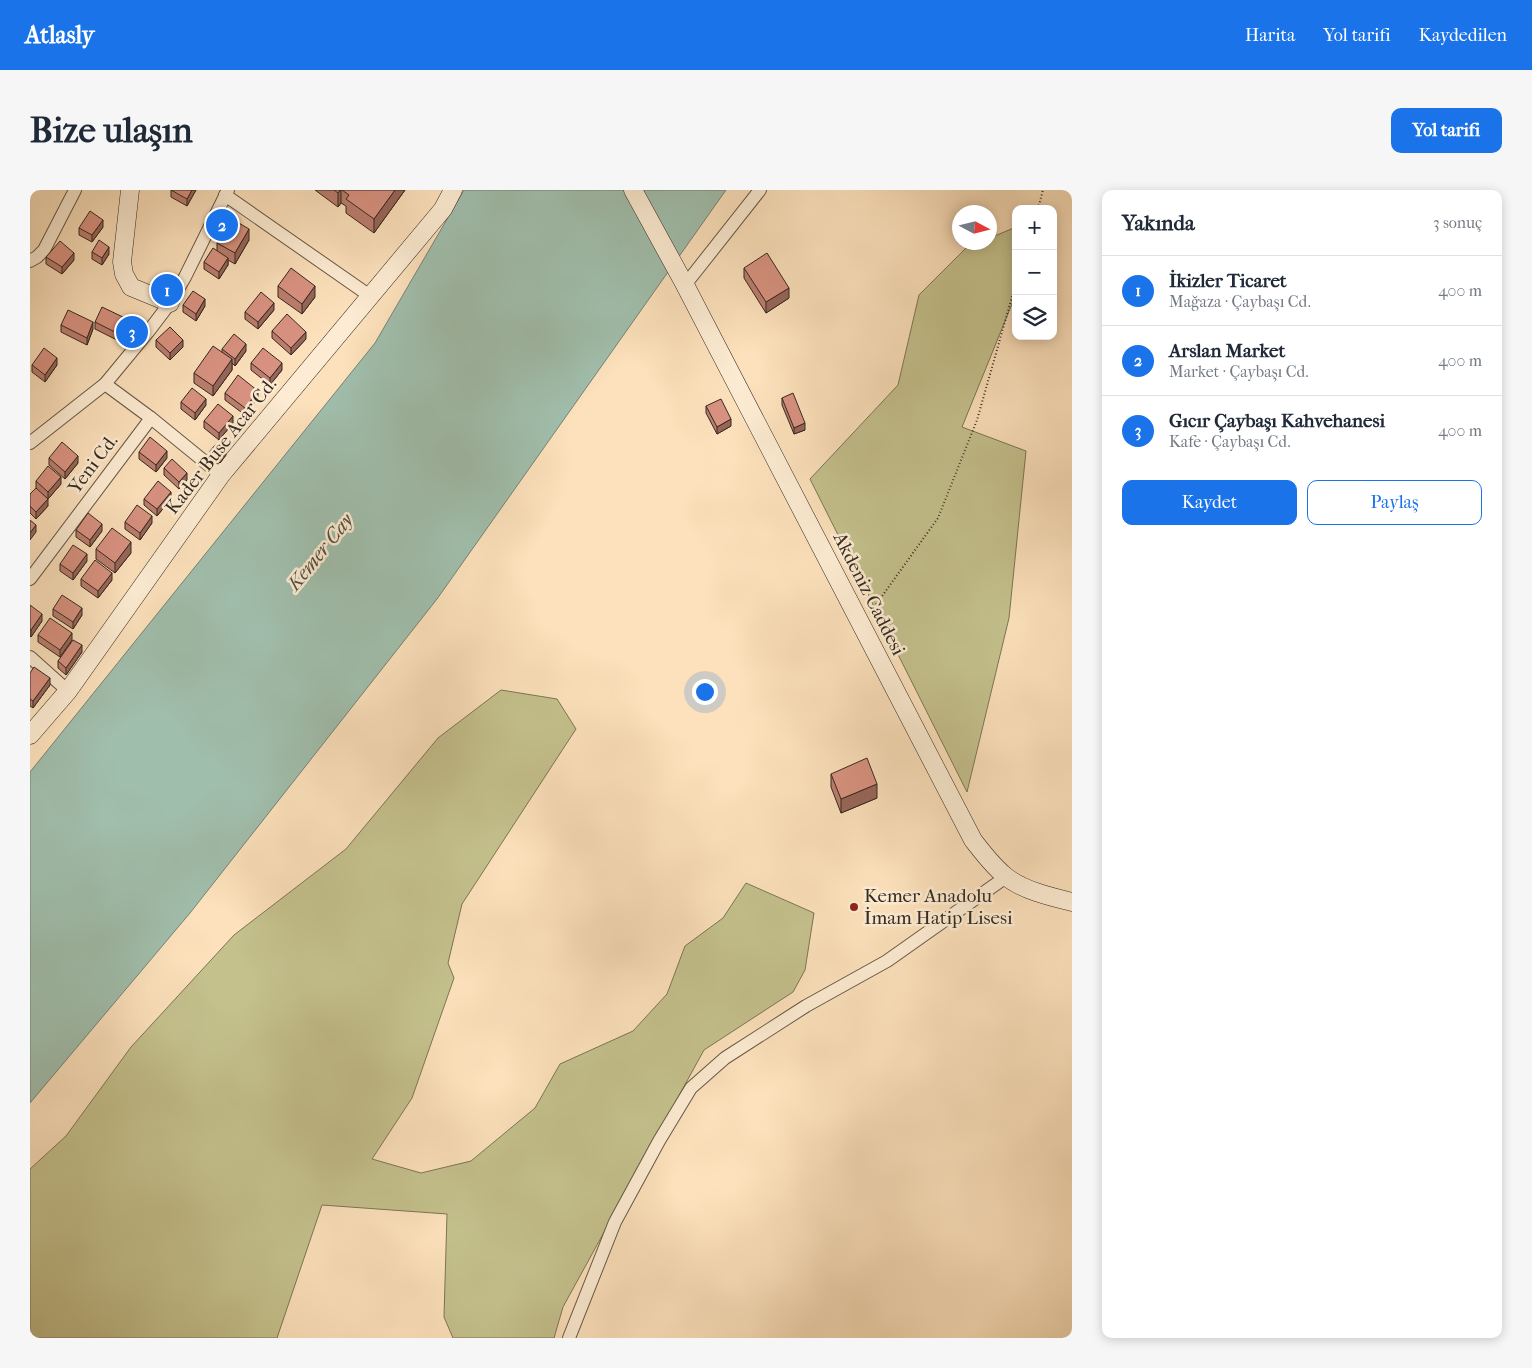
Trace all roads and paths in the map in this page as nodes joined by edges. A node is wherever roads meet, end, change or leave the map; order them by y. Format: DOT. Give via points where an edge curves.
graph roads {
  1 [pos="75,190"];
  2 [pos="130,190"];
  3 [pos="453,190"];
  4 [pos="633,190"];
  5 [pos="760,190"];
  6 [pos="1044,190"];
  7 [pos="227,192"];
  8 [pos="1039,205"];
  9 [pos="30,261"];
  10 [pos="685,286"];
  11 [pos="1013,295"];
  12 [pos="370,296"];
  13 [pos="170,303"];
  14 [pos="105,384"];
  15 [pos="151,418"];
  16 [pos="30,443"];
  17 [pos="221,475"];
  18 [pos="30,579"];
  19 [pos="862,626"];
  20 [pos="30,658"];
  21 [pos="68,691"];
  22 [pos="30,735"];
  23 [pos="1006,877"];
  24 [pos="1072,902"];
  25 [pos="569,1338"];
  1 -- 9 [label="street" via="44,250"];
  2 -- 13 [label="street" via="122,262 124,274 131,287"];
  3 -- 12 [label="street, Kader Buse Acar Cd." via="443,209"];
  4 -- 10 [label="street, Akdeniz Caddesi"];
  5 -- 10 [label="street"];
  6 -- 8 [label="path"];
  7 -- 12 [label="street"];
  7 -- 13 [label="street"];
  10 -- 19 [label="street, Akdeniz Caddesi"];
  11 -- 19 [label="path" via="977,420 938,518"];
  12 -- 17 [label="street, Kader Buse Acar Cd."];
  13 -- 14 [label="street"];
  14 -- 15 [label="street"];
  14 -- 16 [label="street"];
  15 -- 17 [label="street"];
  15 -- 18 [label="street, Yeni Cd."];
  17 -- 21 [label="street, Kader Buse Acar Cd."];
  19 -- 23 [label="street, Akdeniz Caddesi" via="974,840"];
  20 -- 21 [label="street"];
  21 -- 22 [label="street, Kader Buse Acar Cd."];
  23 -- 24 [label="street, Akdeniz Caddesi" via="1043,896"];
  23 -- 25 [label="street" via="887,960 806,1006 725,1058 691,1088 616,1222"];
}
